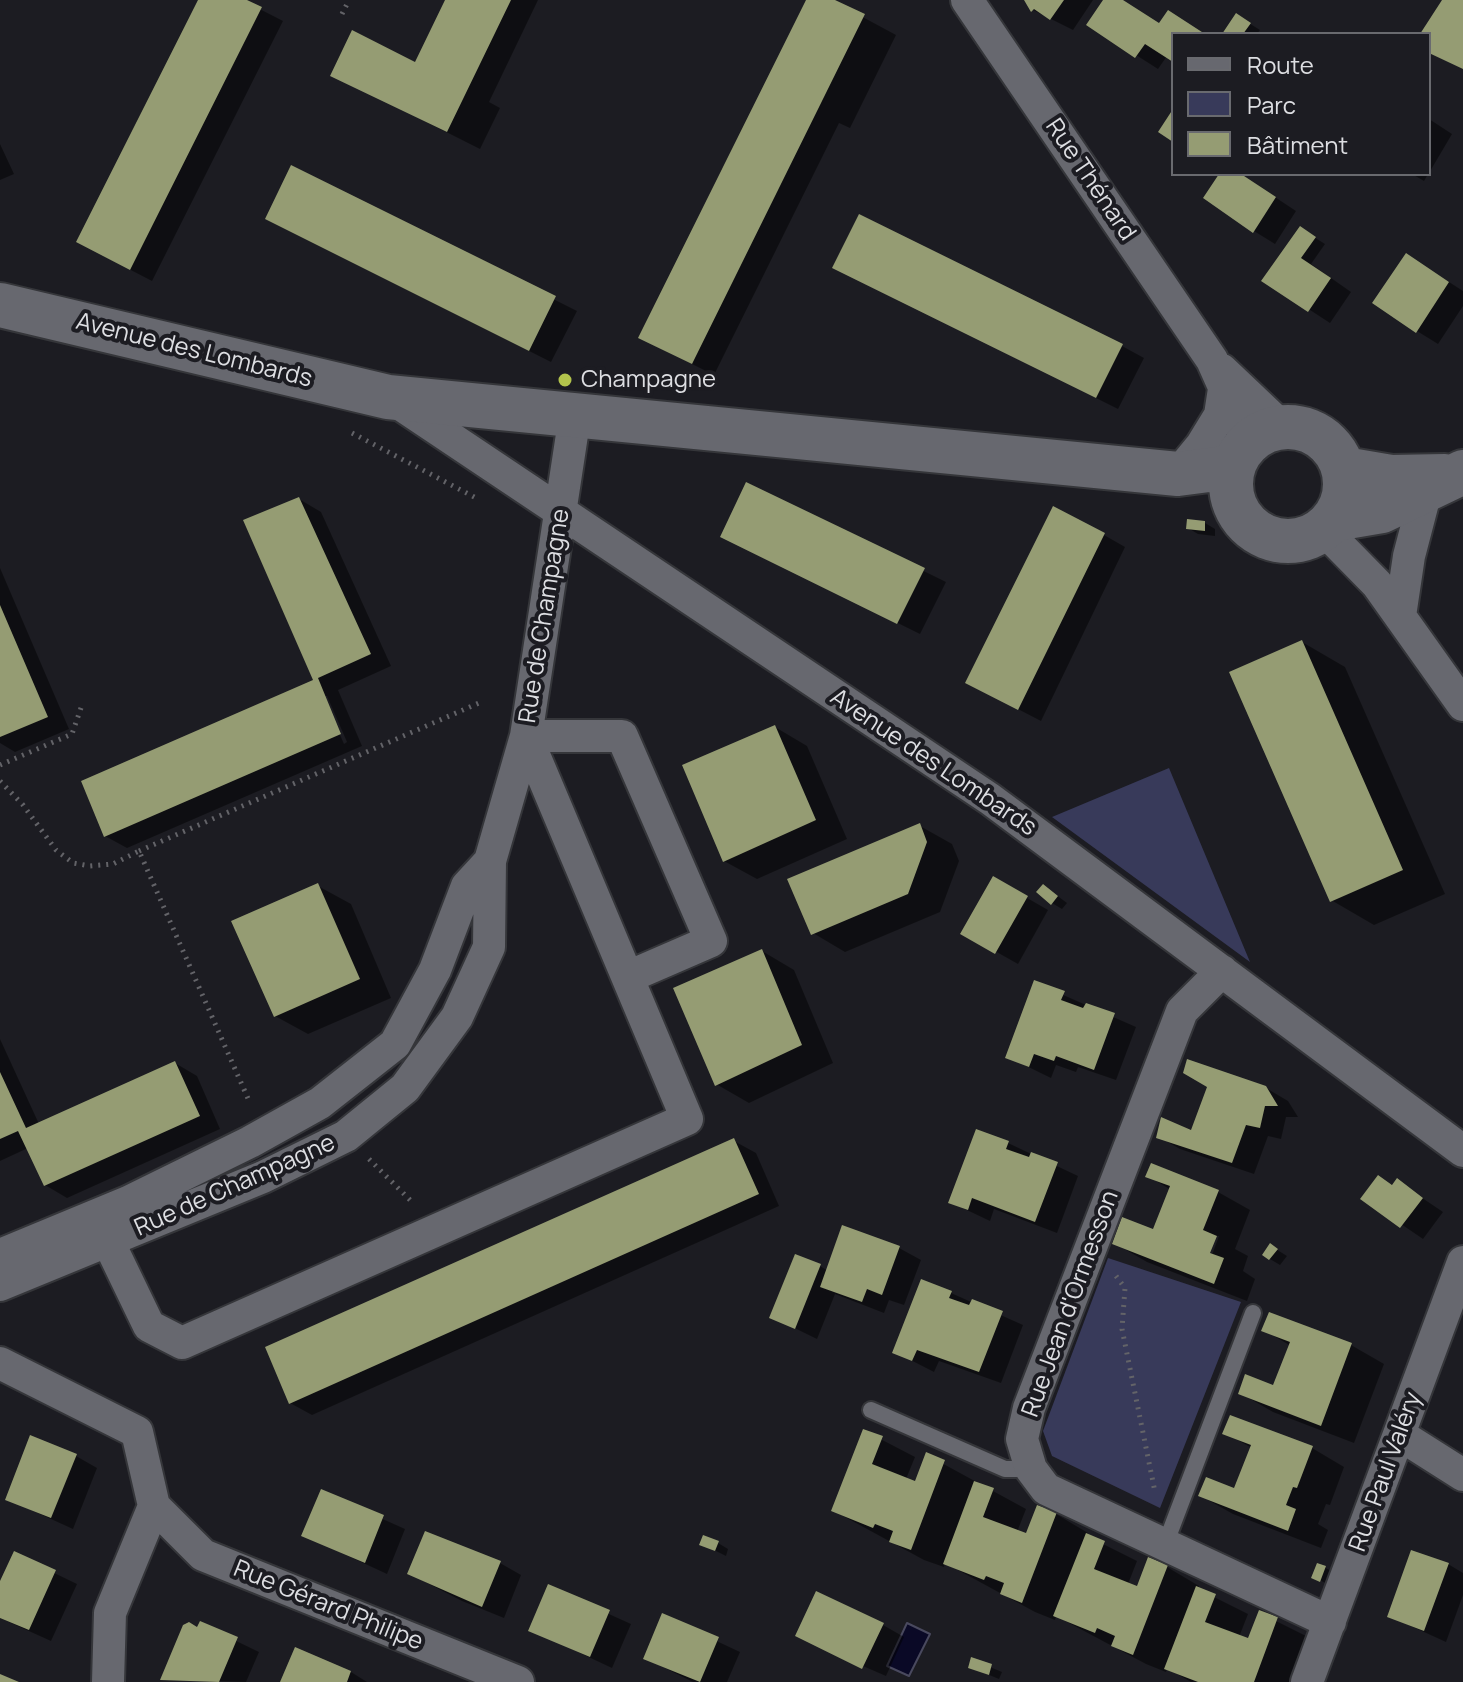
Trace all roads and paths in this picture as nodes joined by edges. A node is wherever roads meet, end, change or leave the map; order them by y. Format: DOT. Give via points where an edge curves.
graph roads {
  1 [pos="349,0"];
  2 [pos="967,0"];
  3 [pos="342,14"];
  4 [pos="0,305"];
  5 [pos="1218,374"];
  6 [pos="388,397"];
  7 [pos="575,415"];
  8 [pos="1254,445"];
  9 [pos="1344,469"];
  10 [pos="1178,474"];
  11 [pos="1448,480"];
  12 [pos="1236,511"];
  13 [pos="560,512"];
  14 [pos="1330,525"];
  15 [pos="1400,616"];
  16 [pos="479,703"];
  17 [pos="82,705"];
  18 [pos="1463,705"];
  19 [pos="526,736"];
  20 [pos="0,765"];
  21 [pos="0,781"];
  22 [pos="139,851"];
  23 [pos="490,861"];
  24 [pos="1222,971"];
  25 [pos="628,977"];
  26 [pos="256,1115"];
  27 [pos="346,1136"];
  28 [pos="1463,1151"];
  29 [pos="438,1228"];
  30 [pos="1093,1242"];
  31 [pos="109,1243"];
  32 [pos="0,1255"];
  33 [pos="1463,1262"];
  34 [pos="0,1285"];
  35 [pos="1253,1313"];
  36 [pos="0,1363"];
  37 [pos="871,1410"];
  38 [pos="1400,1435"];
  39 [pos="1031,1469"];
  40 [pos="1463,1475"];
  41 [pos="154,1506"];
  42 [pos="1165,1545"];
  43 [pos="1330,1622"];
  44 [pos="108,1682"];
  45 [pos="518,1682"];
  46 [pos="1307,1682"];
  1 -- 3 [label="path"];
  2 -- 5 [label="street, Rue Thénard"];
  4 -- 6 [label="street, Avenue des Lombards"];
  5 -- 8 [label="street, Rue Thénard"];
  5 -- 10 [label="street" via="1220,415"];
  6 -- 7 [label="street, Avenue des Lombards"];
  6 -- 13 [label="street, Avenue des Lombards"];
  7 -- 10 [label="street, Avenue des Lombards"];
  7 -- 13 [label="street, Rue de Champagne"];
  8 -- 9 [label="street" via="1309,430 1332,446"];
  8 -- 10 [label="street, Avenue des Lombards"];
  8 -- 12 [label="street" via="1230,489"];
  9 -- 11 [label="street"];
  9 -- 14 [label="street" via="1345,496"];
  10 -- 12 [label="street, Avenue des Lombards"];
  11 -- 14 [label="street" via="1382,511"];
  11 -- 15 [label="street" via="1409,556"];
  12 -- 14 [label="street" via="1252,530 1275,541 1300,541"];
  13 -- 19 [label="street, Rue de Champagne"];
  13 -- 24 [label="street, Avenue des Lombards" via="990,799"];
  14 -- 15 [label="street"];
  15 -- 18 [label="street"];
  16 -- 22 [label="path"];
  17 -- 20 [label="path" via="72,734"];
  19 -- 23 [label="street, Rue de Champagne"];
  19 -- 25 [label="street"];
  19 -- 25 [label="street" via="622,736 711,941"];
  21 -- 22 [label="path" via="56,850 73,863 113,864"];
  22 -- 26 [label="path"];
  23 -- 27 [label="street, Rue de Champagne" via="489,947 457,1017 405,1088"];
  23 -- 32 [label="street, Rue de Champagne" via="467,886 435,970 395,1044 320,1103 250,1142 128,1202"];
  24 -- 28 [label="street, Avenue des Lombards"];
  24 -- 30 [label="street, Rue Jean d'Ormesson" via="1182,1011"];
  25 -- 29 [label="street" via="687,1119"];
  27 -- 29 [label="path"];
  27 -- 31 [label="street, Rue de Champagne"];
  29 -- 31 [label="street" via="182,1343 149,1326"];
  30 -- 39 [label="street, Rue Jean d'Ormesson" via="1029,1408 1022,1439"];
  30 -- 42 [label="path" via="1125,1288 1122,1329"];
  31 -- 34 [label="street, Rue de Champagne"];
  33 -- 38 [label="street, Rue Paul Valéry"];
  35 -- 42 [label="lane"];
  36 -- 41 [label="street" via="137,1432"];
  37 -- 39 [label="lane" via="1005,1469"];
  38 -- 40 [label="street"];
  38 -- 43 [label="street, Rue Paul Valéry"];
  39 -- 42 [label="street" via="1046,1489"];
  41 -- 44 [label="street" via="110,1613"];
  41 -- 45 [label="street, Rue Gérard Philipe" via="203,1555"];
  42 -- 43 [label="street"];
  43 -- 46 [label="street, Rue Paul Valéry"];
}
